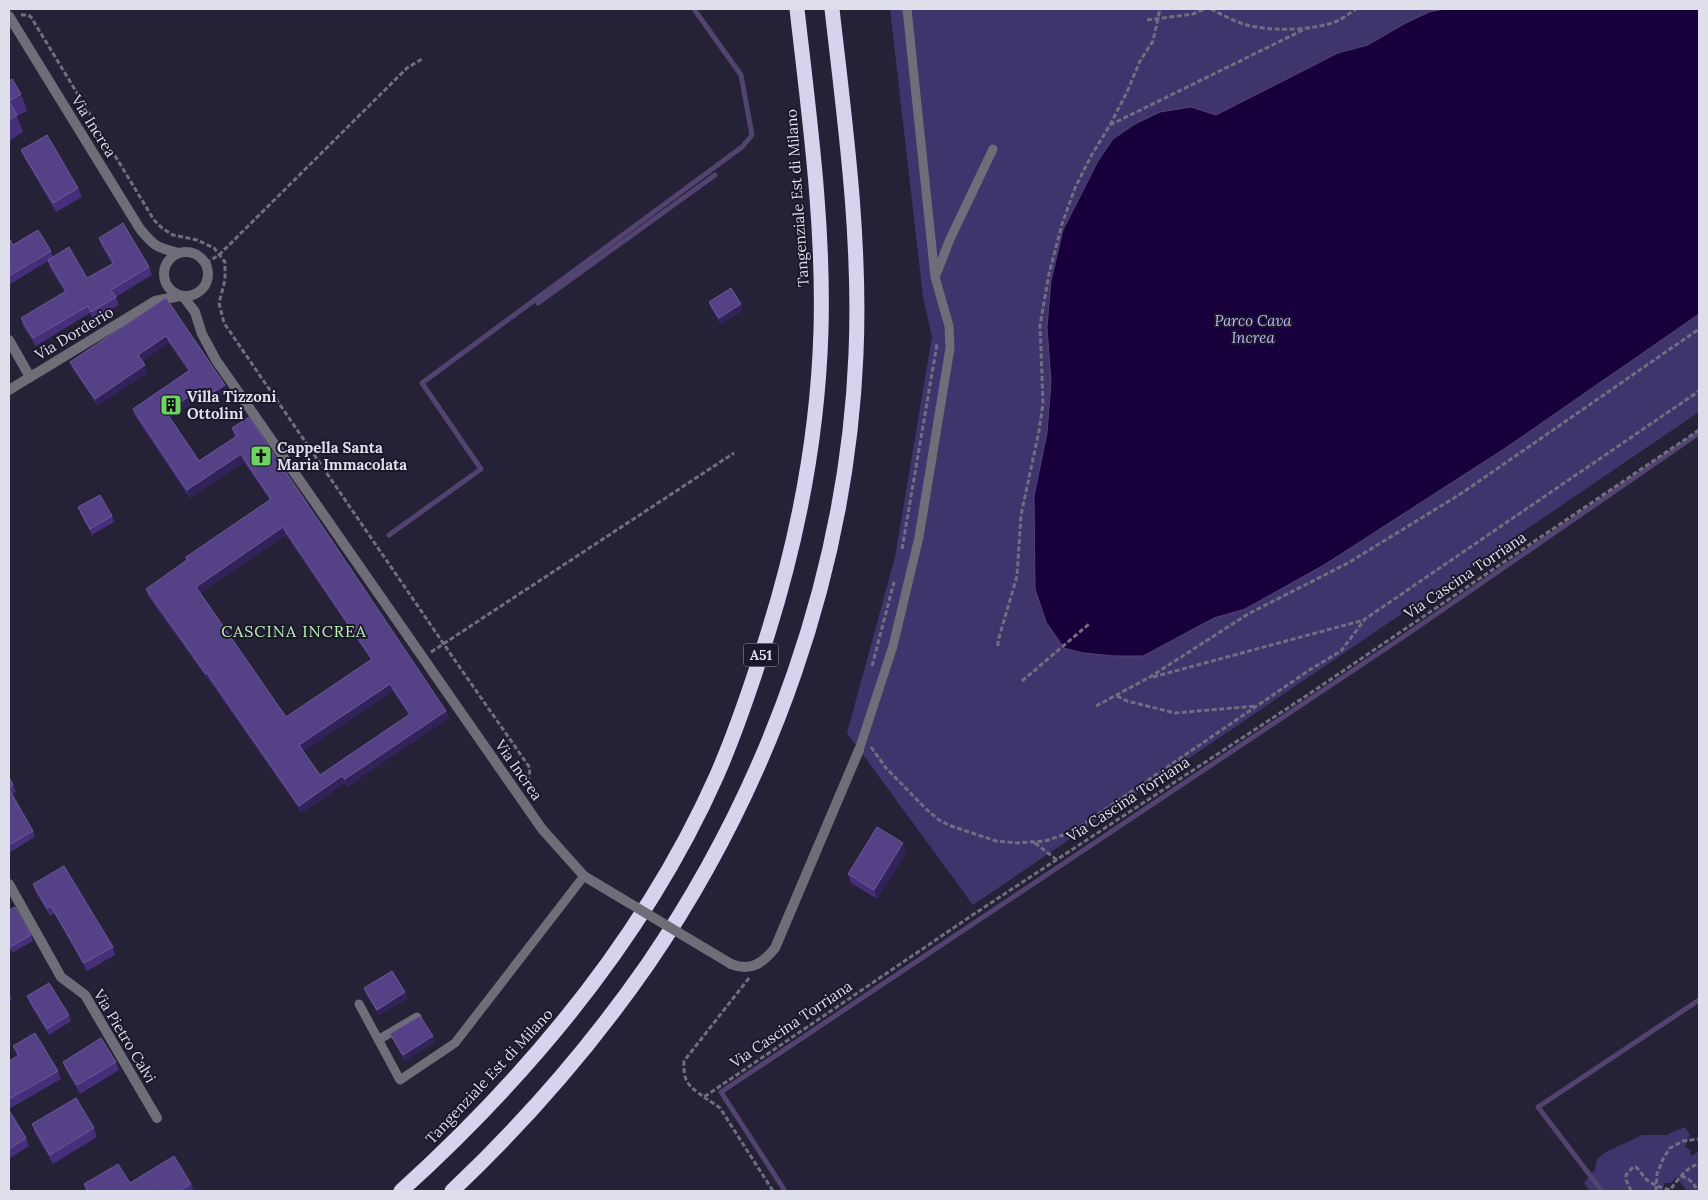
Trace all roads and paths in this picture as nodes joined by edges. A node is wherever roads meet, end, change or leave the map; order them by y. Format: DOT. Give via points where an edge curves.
graph roads {
  1 [pos="796,9"];
  2 [pos="832,9"];
  3 [pos="907,9"];
  4 [pos="1160,9"];
  5 [pos="1205,9"];
  6 [pos="1211,9"];
  7 [pos="1356,9"];
  8 [pos="13,16"];
  9 [pos="1158,19"];
  10 [pos="1147,20"];
  11 [pos="1309,27"];
  12 [pos="422,59"];
  13 [pos="1110,125"];
  14 [pos="993,149"];
  15 [pos="158,248"];
  16 [pos="178,254"];
  17 [pos="219,255"];
  18 [pos="206,263"];
  19 [pos="165,268"];
  20 [pos="935,277"];
  21 [pos="165,280"];
  22 [pos="204,288"];
  23 [pos="181,296"];
  24 [pos="155,301"];
  25 [pos="195,312"];
  26 [pos="1699,330"];
  27 [pos="938,338"];
  28 [pos="9,340"];
  29 [pos="30,377"];
  30 [pos="9,390"];
  31 [pos="1699,391"];
  32 [pos="1699,430"];
  33 [pos="734,453"];
  34 [pos="901,557"];
  35 [pos="896,576"];
  36 [pos="1365,619"];
  37 [pos="1089,624"];
  38 [pos="443,643"];
  39 [pos="998,646"];
  40 [pos="422,658"];
  41 [pos="871,669"];
  42 [pos="1150,677"];
  43 [pos="1022,681"];
  44 [pos="1116,696"];
  45 [pos="1096,706"];
  46 [pos="1257,706"];
  47 [pos="869,744"];
  48 [pos="859,750"];
  49 [pos="528,786"];
  50 [pos="1034,842"];
  51 [pos="1057,860"];
  52 [pos="584,876"];
  53 [pos="9,884"];
  54 [pos="13,900"];
  55 [pos="751,967"];
  56 [pos="359,1004"];
  57 [pos="417,1017"];
  58 [pos="378,1040"];
  59 [pos="704,1097"];
  60 [pos="157,1118"];
  61 [pos="1699,1139"];
  62 [pos="1698,1164"];
  63 [pos="1681,1176"];
  64 [pos="1657,1186"];
  65 [pos="402,1191"];
  66 [pos="452,1191"];
  67 [pos="773,1191"];
  68 [pos="1631,1191"];
  69 [pos="1656,1191"];
  70 [pos="1672,1191"];
  71 [pos="1697,1191"];
  1 -- 65 [label="highway, Tangenziale Est di Milano / A51" via="819,219 822,326 818,394 796,531 751,687 696,818 651,898 600,973 502,1092"];
  2 -- 66 [label="highway, A51" via="853,207 856,355 851,424 830,546 799,658 751,783 703,875 657,950 564,1073 522,1121"];
  3 -- 20 [label="lane"];
  4 -- 9 [label="path"];
  5 -- 9 [label="path"];
  6 -- 11 [label="path" via="1256,27"];
  7 -- 11 [label="path" via="1336,21"];
  8 -- 15 [label="street, Via Increa" via="140,229"];
  8 -- 17 [label="path" via="25,14 31,18 154,220 173,236 197,240 214,248"];
  9 -- 10 [label="path"];
  9 -- 13 [label="path" via="1153,41"];
  11 -- 13 [label="path"];
  12 -- 17 [label="path" via="407,68"];
  13 -- 39 [label="path" via="1075,188 1044,294 1040,325 1043,403 1021,515 1017,576"];
  14 -- 20 [label="lane"];
  15 -- 16 [label="street, Via Increa"];
  15 -- 19 [label="street, Via Increa"];
  16 -- 18 [label="street, Via Increa" via="191,252"];
  16 -- 19 [label="street"];
  17 -- 18 [label="path"];
  17 -- 38 [label="path" via="225,262 225,280 219,303 224,323"];
  18 -- 22 [label="street" via="209,274"];
  19 -- 21 [label="street, Via Increa"];
  20 -- 48 [label="lane" via="949,326 950,348 916,546 893,646"];
  21 -- 23 [label="street, Via Increa" via="170,290"];
  21 -- 24 [label="street"];
  22 -- 23 [label="street" via="195,295"];
  22 -- 25 [label="street"];
  23 -- 24 [label="street, Via Dorderio"];
  23 -- 25 [label="street, Via Increa"];
  24 -- 29 [label="street, Via Dorderio"];
  25 -- 40 [label="street, Via Increa" via="216,360"];
  26 -- 42 [label="path" via="1462,493 1348,563 1248,614"];
  27 -- 34 [label="path"];
  28 -- 29 [label="street"];
  29 -- 30 [label="street, Via Dorderio"];
  31 -- 36 [label="path"];
  32 -- 51 [label="path, Via Cascina Torriana" via="1315,691"];
  33 -- 38 [label="path"];
  35 -- 41 [label="path"];
  36 -- 42 [label="path"];
  36 -- 46 [label="path" via="1341,651"];
  37 -- 43 [label="path"];
  38 -- 40 [label="path"];
  38 -- 49 [label="path" via="530,768"];
  40 -- 52 [label="street, Via Increa" via="542,829"];
  42 -- 44 [label="path"];
  44 -- 45 [label="path"];
  44 -- 46 [label="path" via="1175,713"];
  46 -- 50 [label="path" via="1072,832"];
  47 -- 50 [label="path" via="897,780 939,820 996,841"];
  48 -- 55 [label="street" via="776,948"];
  50 -- 51 [label="path"];
  51 -- 59 [label="path, Via Cascina Torriana"];
  52 -- 55 [label="street, Via Increa, bridge" via="731,964"];
  52 -- 58 [label="lane" via="455,1042 400,1080"];
  53 -- 54 [label="street, Via Pietro Calvi"];
  54 -- 60 [label="street, Via Pietro Calvi" via="62,977 85,995"];
  55 -- 59 [label="path" via="749,978 684,1061 683,1072 688,1086"];
  56 -- 58 [label="lane"];
  57 -- 58 [label="lane"];
  59 -- 67 [label="path" via="720,1108"];
  61 -- 64 [label="path" via="1684,1141 1670,1148 1656,1174"];
  62 -- 63 [label="path"];
  63 -- 70 [label="path"];
  63 -- 71 [label="path" via="1687,1178"];
  64 -- 68 [label="path" via="1633,1167 1626,1175"];
  64 -- 69 [label="path"];
  64 -- 70 [label="path"];
}
